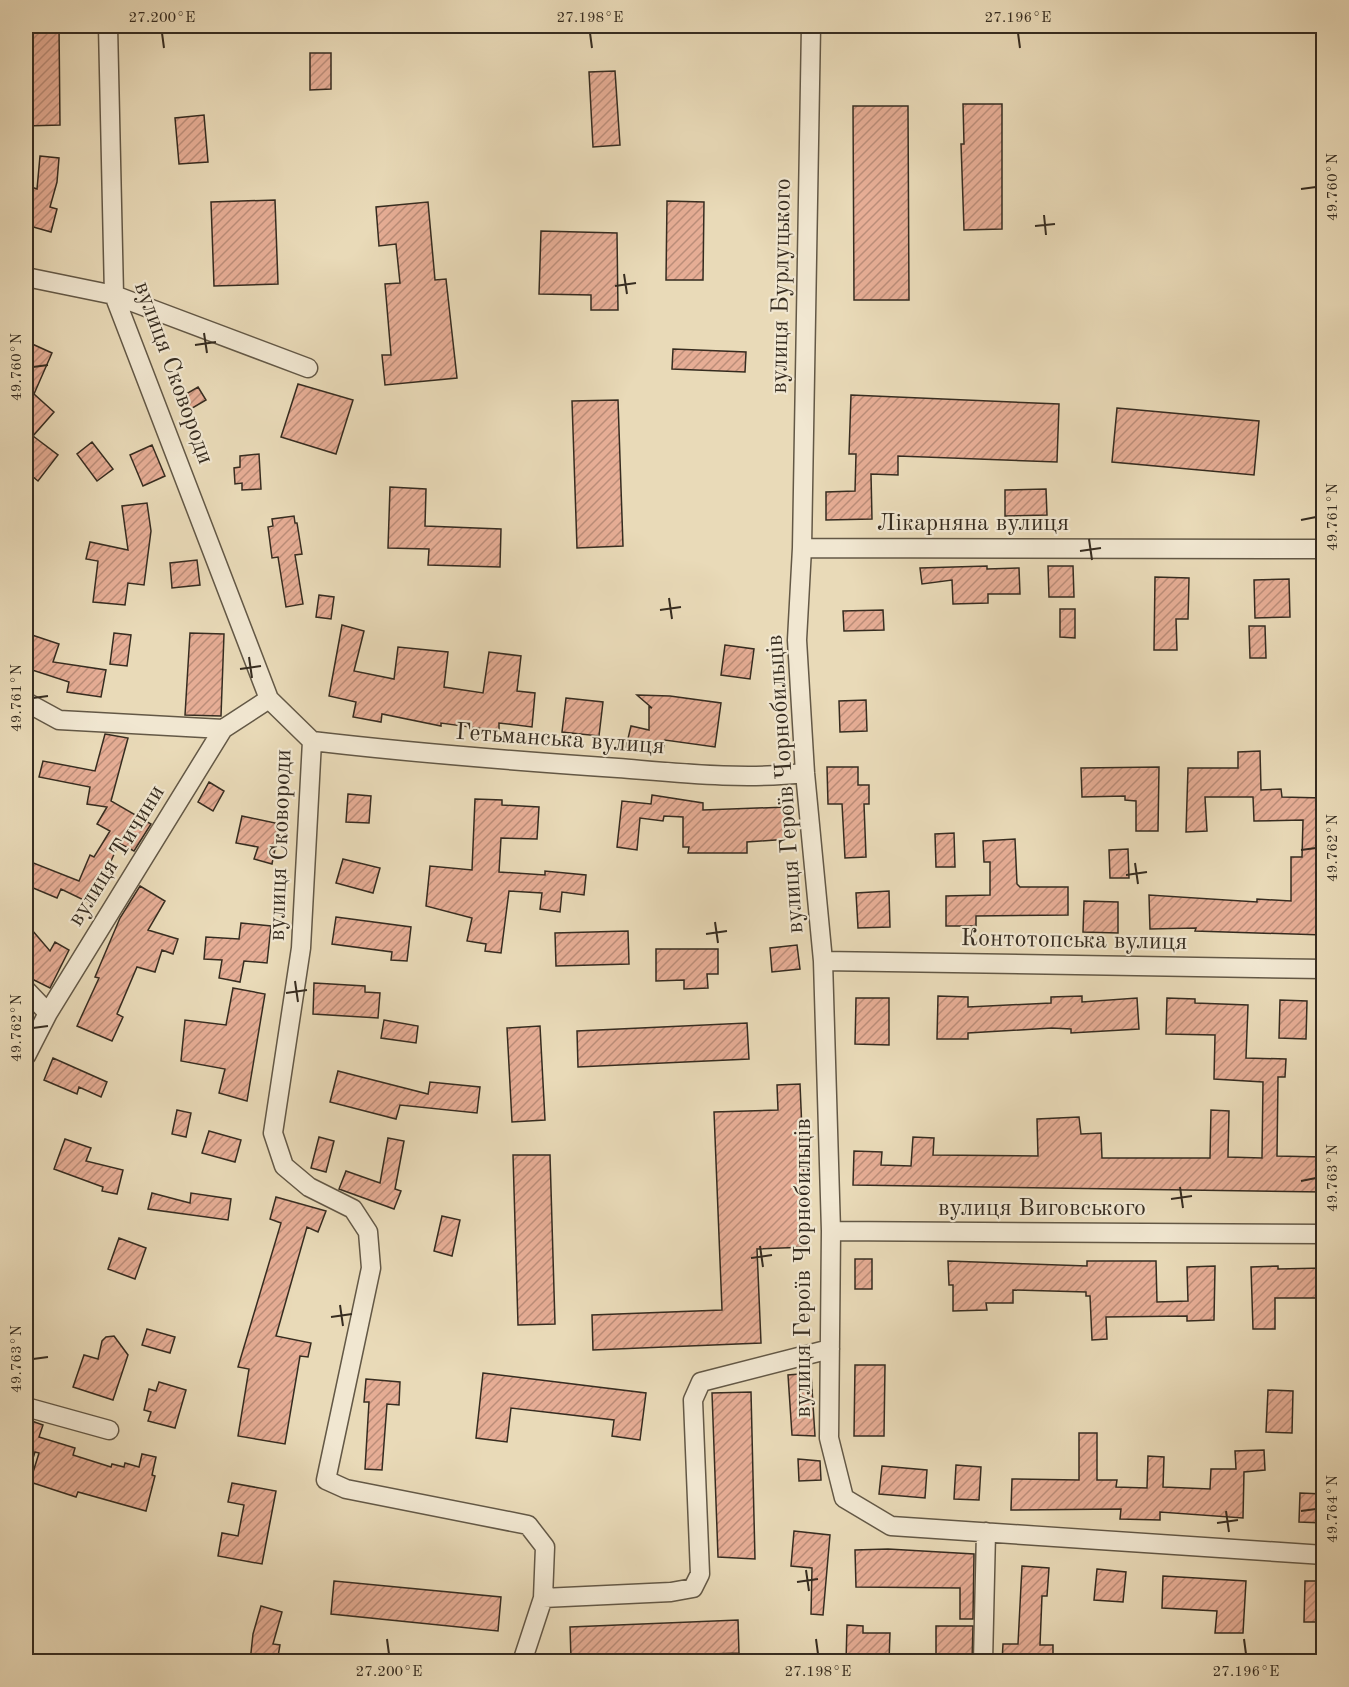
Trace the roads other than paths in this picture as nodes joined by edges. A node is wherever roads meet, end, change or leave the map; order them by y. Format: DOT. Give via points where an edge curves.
graph roads {
  1 [pos="108,26"];
  2 [pos="811,26"];
  3 [pos="26,277"];
  4 [pos="114,295"];
  5 [pos="308,368"];
  6 [pos="802,548"];
  7 [pos="1323,549"];
  8 [pos="269,699"];
  9 [pos="26,702"];
  10 [pos="223,729"];
  11 [pos="312,741"];
  12 [pos="805,773"];
  13 [pos="823,961"];
  14 [pos="1323,969"];
  15 [pos="26,990"];
  16 [pos="48,1013"];
  17 [pos="26,1056"];
  18 [pos="831,1231"];
  19 [pos="1323,1234"];
  20 [pos="830,1349"];
  21 [pos="26,1407"];
  22 [pos="109,1430"];
  23 [pos="986,1532"];
  24 [pos="1323,1555"];
  25 [pos="543,1598"];
  26 [pos="522,1662"];
  27 [pos="983,1662"];
  1 -- 4 [label="street, вулиця Сковороди"];
  2 -- 6 [label="street, вулиця Бурлуцького"];
  3 -- 4 [label="street"];
  4 -- 5 [label="street"];
  4 -- 8 [label="street, вулиця Сковороди"];
  6 -- 7 [label="street, Лікарняна вулиця"];
  6 -- 12 [label="street, вулиця Героїв Чорнобильців" via="797,640"];
  8 -- 10 [label="street, вулиця Тичини"];
  8 -- 11 [label="street, вулиця Сковороди"];
  9 -- 10 [label="street" via="59,720"];
  10 -- 16 [label="street, вулиця Тичини"];
  11 -- 12 [label="street, Гетьманська вулиця" via="456,757 717,775 775,777"];
  11 -- 25 [label="street, вулиця Сковороди" via="301,948 273,1133 284,1166 309,1187 353,1209 368,1232 371,1268 326,1480 346,1489 528,1525 545,1547"];
  12 -- 13 [label="street, вулиця Героїв Чорнобильців"];
  13 -- 14 [label="street, Контотопська вулиця"];
  13 -- 18 [label="street, вулиця Героїв Чорнобильців"];
  15 -- 16 [label="street"];
  16 -- 17 [label="street, вулиця Тичини"];
  18 -- 19 [label="street, вулиця Виговського"];
  18 -- 20 [label="street, вулиця Героїв Чорнобильців"];
  20 -- 23 [label="street, вулиця Героїв Чорнобильців" via="829,1438 844,1498 891,1526"];
  20 -- 25 [label="street" via="701,1383 693,1400 700,1574 693,1588"];
  21 -- 22 [label="street"];
  23 -- 24 [label="street, вулиця Героїв Чорнобильців"];
  23 -- 27 [label="street"];
  25 -- 26 [label="street"];
}
